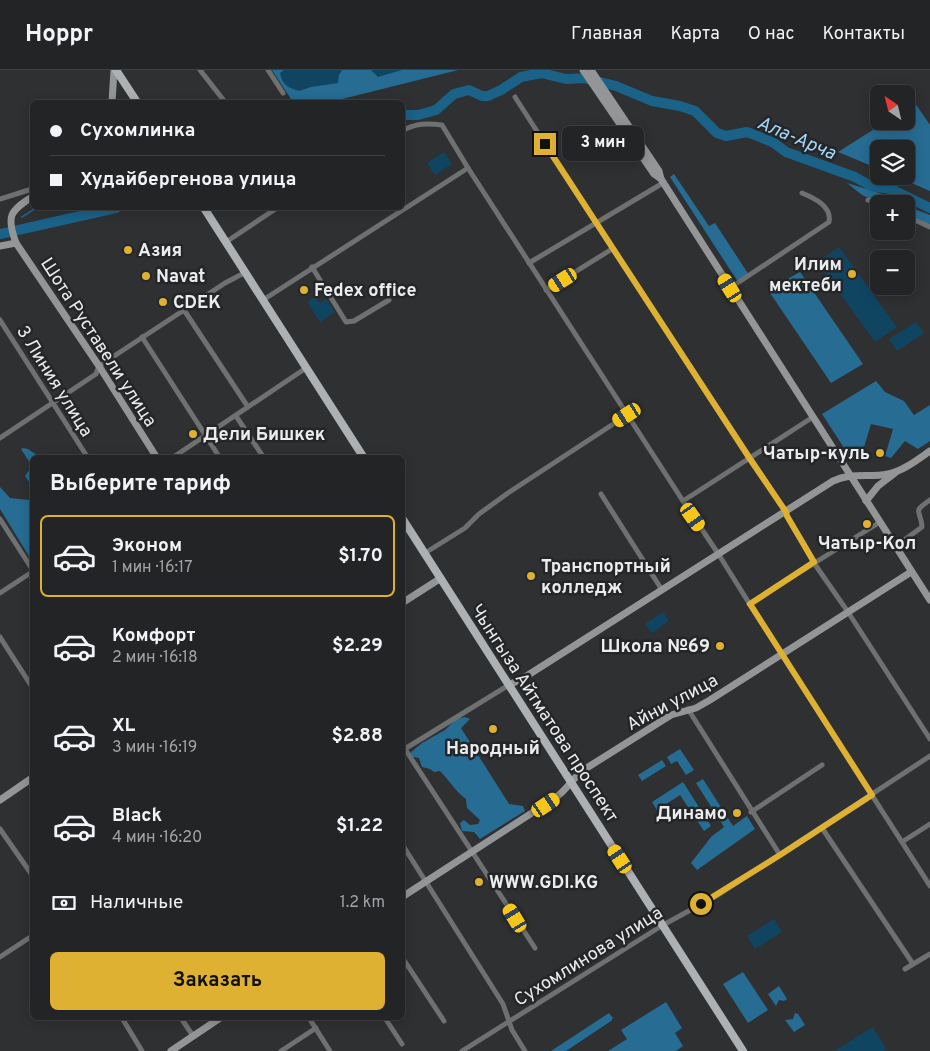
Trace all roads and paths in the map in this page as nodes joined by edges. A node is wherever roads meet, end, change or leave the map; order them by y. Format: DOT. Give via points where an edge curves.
graph roads {
  1 [pos="115,70"];
  2 [pos="200,70"];
  3 [pos="268,70"];
  4 [pos="583,70"];
  5 [pos="591,70"];
  6 [pos="283,93"];
  7 [pos="515,97"];
  8 [pos="112,100"];
  9 [pos="136,100"];
  10 [pos="223,100"];
  11 [pos="617,115"];
  12 [pos="405,129"];
  13 [pos="468,168"];
  14 [pos="662,181"];
  15 [pos="30,190"];
  16 [pos="802,193"];
  17 [pos="30,198"];
  18 [pos="0,199"];
  19 [pos="405,208"];
  20 [pos="205,210"];
  21 [pos="274,210"];
  22 [pos="402,210"];
  23 [pos="915,220"];
  24 [pos="595,223"];
  25 [pos="930,227"];
  26 [pos="15,241"];
  27 [pos="226,242"];
  28 [pos="0,246"];
  29 [pos="612,249"];
  30 [pos="529,262"];
  31 [pos="312,267"];
  32 [pos="246,272"];
  33 [pos="730,288"];
  34 [pos="546,290"];
  35 [pos="263,300"];
  36 [pos="390,300"];
  37 [pos="184,310"];
  38 [pos="0,320"];
  39 [pos="142,338"];
  40 [pos="99,366"];
  41 [pos="306,368"];
  42 [pos="53,403"];
  43 [pos="248,407"];
  44 [pos="627,415"];
  45 [pos="236,416"];
  46 [pos="812,417"];
  47 [pos="205,435"];
  48 [pos="0,438"];
  49 [pos="930,452"];
  50 [pos="86,455"];
  51 [pos="155,455"];
  52 [pos="176,455"];
  53 [pos="218,455"];
  54 [pos="262,455"];
  55 [pos="362,455"];
  56 [pos="750,459"];
  57 [pos="898,472"];
  58 [pos="850,476"];
  59 [pos="601,494"];
  60 [pos="930,500"];
  61 [pos="683,501"];
  62 [pos="866,501"];
  63 [pos="786,512"];
  64 [pos="0,518"];
  65 [pos="880,522"];
  66 [pos="405,523"];
  67 [pos="896,546"];
  68 [pos="425,554"];
  69 [pos="719,554"];
  70 [pos="814,562"];
  71 [pos="30,568"];
  72 [pos="30,572"];
  73 [pos="911,572"];
  74 [pos="441,578"];
  75 [pos="662,590"];
  76 [pos="0,593"];
  77 [pos="930,600"];
  78 [pos="405,601"];
  79 [pos="750,604"];
  80 [pos="848,612"];
  81 [pos="0,637"];
  82 [pos="782,655"];
  83 [pos="30,684"];
  84 [pos="510,685"];
  85 [pos="688,709"];
  86 [pos="930,738"];
  87 [pos="405,749"];
  88 [pos="405,751"];
  89 [pos="930,756"];
  90 [pos="822,765"];
  91 [pos="30,779"];
  92 [pos="572,782"];
  93 [pos="872,795"];
  94 [pos="0,800"];
  95 [pos="751,812"];
  96 [pos="930,824"];
  97 [pos="822,828"];
  98 [pos="0,829"];
  99 [pos="902,842"];
  100 [pos="405,849"];
  101 [pos="474,852"];
  102 [pos="780,855"];
  103 [pos="30,872"];
  104 [pos="427,882"];
  105 [pos="930,886"];
  106 [pos="405,895"];
  107 [pos="663,925"];
  108 [pos="30,937"];
  109 [pos="535,948"];
  110 [pos="930,954"];
  111 [pos="1,956"];
  112 [pos="405,962"];
  113 [pos="913,964"];
  114 [pos="906,969"];
  115 [pos="123,1020"];
  116 [pos="182,1020"];
  117 [pos="217,1020"];
  118 [pos="310,1020"];
  119 [pos="386,1020"];
  120 [pos="444,1021"];
  121 [pos="509,1021"];
  122 [pos="316,1028"];
  123 [pos="193,1036"];
  124 [pos="402,1044"];
  125 [pos="142,1051"];
  126 [pos="171,1051"];
  127 [pos="281,1051"];
  128 [pos="330,1051"];
  129 [pos="462,1051"];
  130 [pos="525,1051"];
  131 [pos="743,1051"];
  1 -- 8 [label="street"];
  1 -- 9 [label="main road"];
  2 -- 10 [label="street"];
  3 -- 6 [label="street"];
  4 -- 11 [label="street"];
  5 -- 11 [label="street"];
  7 -- 24 [label="street"];
  11 -- 14 [label="street" via="659,171"];
  12 -- 13 [label="street" via="427,123 442,124"];
  13 -- 19 [label="street"];
  13 -- 30 [label="street"];
  14 -- 24 [label="street"];
  14 -- 33 [label="street"];
  15 -- 18 [label="street"];
  16 -- 33 [label="street" via="821,202 830,217 829,222"];
  17 -- 26 [label="street" via="13,211 11,224"];
  20 -- 27 [label="main road"];
  21 -- 27 [label="street"];
  22 -- 31 [label="street"];
  23 -- 25 [label="street"];
  24 -- 29 [label="street"];
  24 -- 30 [label="street"];
  26 -- 28 [label="street"];
  26 -- 40 [label="street, Шота Руставели улица"];
  27 -- 32 [label="main road"];
  29 -- 34 [label="street"];
  29 -- 56 [label="street"];
  30 -- 34 [label="street"];
  31 -- 35 [label="street"];
  31 -- 36 [label="street" via="346,322 354,321"];
  32 -- 35 [label="main road"];
  32 -- 37 [label="street"];
  33 -- 46 [label="street"];
  34 -- 44 [label="street"];
  35 -- 41 [label="main road"];
  37 -- 39 [label="street"];
  37 -- 43 [label="street"];
  38 -- 42 [label="street, 3 Линия улица"];
  39 -- 40 [label="street"];
  39 -- 47 [label="street"];
  40 -- 42 [label="street" via="96,374"];
  40 -- 51 [label="street, Шота Руставели улица"];
  41 -- 43 [label="street"];
  41 -- 55 [label="main road"];
  42 -- 48 [label="street"];
  42 -- 50 [label="street, 3 Линия улица"];
  43 -- 45 [label="street"];
  44 -- 61 [label="street"];
  44 -- 68 [label="street" via="515,488 465,528"];
  45 -- 47 [label="street"];
  45 -- 54 [label="street"];
  46 -- 56 [label="street"];
  46 -- 58 [label="street"];
  47 -- 52 [label="street"];
  47 -- 53 [label="street"];
  49 -- 57 [label="street"];
  56 -- 61 [label="street"];
  56 -- 63 [label="street"];
  57 -- 58 [label="street"];
  57 -- 62 [label="street" via="878,486"];
  58 -- 62 [label="street"];
  58 -- 63 [label="street" via="833,481"];
  59 -- 75 [label="street"];
  60 -- 67 [label="street" via="918,511 922,527"];
  61 -- 69 [label="street"];
  62 -- 65 [label="street"];
  63 -- 69 [label="street"];
  63 -- 70 [label="street"];
  64 -- 71 [label="street"];
  65 -- 67 [label="street"];
  65 -- 70 [label="street"];
  66 -- 68 [label="main road, Чынгыза Айтматова проспект"];
  67 -- 73 [label="street"];
  68 -- 74 [label="main road, Чынгыза Айтматова проспект"];
  69 -- 75 [label="street"];
  69 -- 79 [label="street"];
  70 -- 79 [label="street"];
  70 -- 80 [label="street"];
  72 -- 76 [label="street"];
  73 -- 77 [label="street"];
  73 -- 80 [label="street, Айни улица"];
  74 -- 78 [label="street"];
  74 -- 84 [label="main road, Чынгыза Айтматова проспект"];
  75 -- 84 [label="street"];
  79 -- 82 [label="street"];
  80 -- 82 [label="street, Айни улица"];
  80 -- 86 [label="street"];
  81 -- 83 [label="street"];
  82 -- 85 [label="street, Айни улица" via="702,705"];
  82 -- 93 [label="street"];
  84 -- 87 [label="street"];
  84 -- 92 [label="main road, Чынгыза Айтматова проспект"];
  85 -- 92 [label="street, Айни улица" via="671,715 639,735 577,775"];
  85 -- 95 [label="street"];
  88 -- 101 [label="street"];
  89 -- 93 [label="street, Сухомлинова улица"];
  90 -- 95 [label="street"];
  91 -- 94 [label="street"];
  92 -- 101 [label="street, Айни улица" via="565,792"];
  92 -- 107 [label="main road, Чынгыза Айтматова проспект"];
  93 -- 97 [label="street, Сухомлинова улица"];
  93 -- 99 [label="street"];
  95 -- 102 [label="street"];
  96 -- 99 [label="street"];
  97 -- 102 [label="street, Сухомлинова улица"];
  97 -- 113 [label="street"];
  98 -- 103 [label="street"];
  99 -- 105 [label="street"];
  100 -- 104 [label="street"];
  101 -- 104 [label="street, Айни улица"];
  101 -- 109 [label="street"];
  102 -- 107 [label="street, Сухомлинова улица"];
  104 -- 106 [label="street, Айни улица"];
  104 -- 121 [label="street" via="503,1004"];
  107 -- 121 [label="street, Сухомлинова улица"];
  107 -- 131 [label="main road, Чынгыза Айтматова проспект"];
  108 -- 111 [label="street"];
  110 -- 113 [label="street"];
  112 -- 120 [label="street"];
  113 -- 114 [label="street"];
  115 -- 125 [label="street"];
  116 -- 123 [label="street"];
  117 -- 123 [label="street"];
  118 -- 122 [label="street"];
  119 -- 124 [label="street"];
  121 -- 129 [label="street, Сухомлинова улица"];
  121 -- 130 [label="street"];
  122 -- 127 [label="street"];
  122 -- 128 [label="street"];
  123 -- 126 [label="street"];
}
